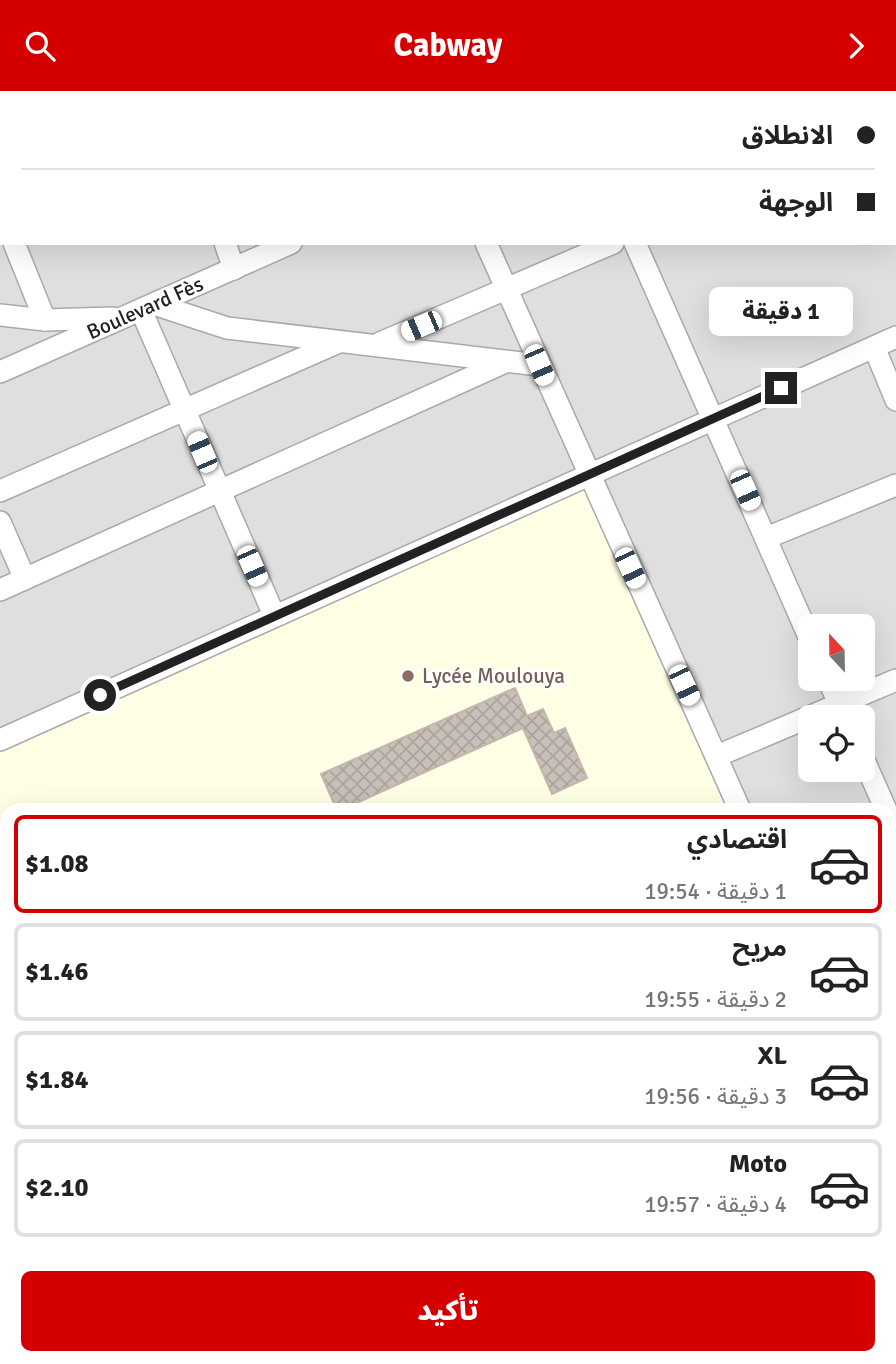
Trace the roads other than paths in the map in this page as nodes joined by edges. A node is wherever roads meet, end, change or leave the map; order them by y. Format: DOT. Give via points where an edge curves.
graph roads {
  1 [pos="15,245"];
  2 [pos="226,245"];
  3 [pos="286,245"];
  4 [pos="487,245"];
  5 [pos="609,245"];
  6 [pos="636,245"];
  7 [pos="234,268"];
  8 [pos="508,290"];
  9 [pos="139,311"];
  10 [pos="0,315"];
  11 [pos="45,320"];
  12 [pos="896,337"];
  13 [pos="341,341"];
  14 [pos="378,344"];
  15 [pos="874,347"];
  16 [pos="503,363"];
  17 [pos="539,365"];
  18 [pos="0,372"];
  19 [pos="896,400"];
  20 [pos="185,411"];
  21 [pos="712,419"];
  22 [pos="587,474"];
  23 [pos="896,485"];
  24 [pos="0,491"];
  25 [pos="220,493"];
  26 [pos="0,522"];
  27 [pos="766,538"];
  28 [pos="25,579"];
  29 [pos="0,590"];
  30 [pos="799,614"];
  31 [pos="274,615"];
  32 [pos="896,680"];
  33 [pos="852,705"];
  34 [pos="798,727"];
  35 [pos="0,740"];
  36 [pos="717,756"];
  37 [pos="874,782"];
  38 [pos="737,803"];
  39 [pos="883,803"];
  1 -- 11 [label="street"];
  2 -- 7 [label="street"];
  3 -- 7 [label="street, Boulevard Fès"];
  4 -- 8 [label="street"];
  5 -- 8 [label="street"];
  6 -- 21 [label="street"];
  7 -- 9 [label="street, Boulevard Fès"];
  8 -- 14 [label="street"];
  8 -- 17 [label="street"];
  9 -- 11 [label="street"];
  9 -- 13 [label="street" via="227,328"];
  9 -- 18 [label="street, Boulevard Fès"];
  9 -- 20 [label="street"];
  10 -- 11 [label="street"];
  12 -- 15 [label="street"];
  13 -- 14 [label="street"];
  13 -- 20 [label="street"];
  14 -- 16 [label="street"];
  15 -- 19 [label="street"];
  15 -- 21 [label="street"];
  16 -- 17 [label="street"];
  16 -- 25 [label="street"];
  17 -- 22 [label="street"];
  20 -- 24 [label="street"];
  20 -- 25 [label="street"];
  21 -- 22 [label="street"];
  21 -- 27 [label="street"];
  22 -- 31 [label="street"];
  22 -- 36 [label="street"];
  23 -- 27 [label="street"];
  25 -- 28 [label="street"];
  25 -- 31 [label="street"];
  26 -- 28 [label="street"];
  27 -- 30 [label="street"];
  28 -- 29 [label="street"];
  31 -- 35 [label="street"];
  32 -- 33 [label="street"];
  34 -- 36 [label="street"];
  36 -- 38 [label="street"];
  37 -- 39 [label="street"];
}
